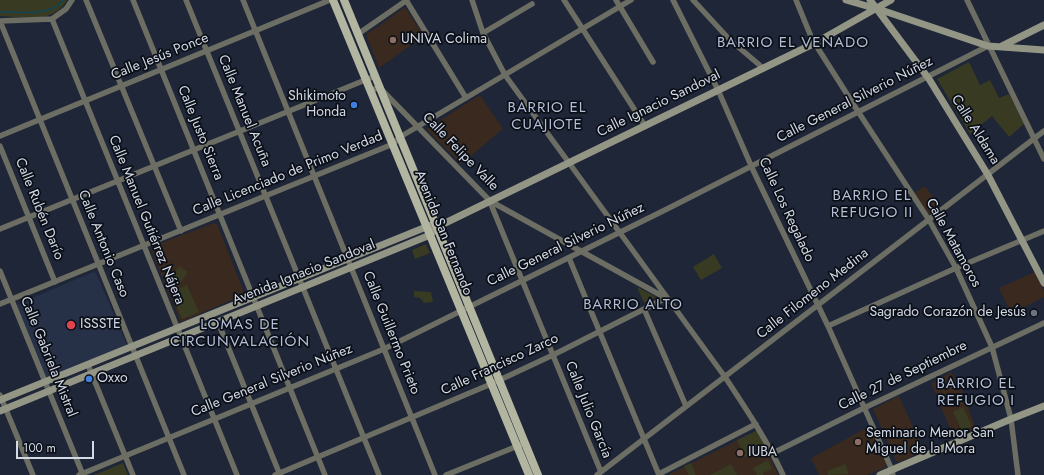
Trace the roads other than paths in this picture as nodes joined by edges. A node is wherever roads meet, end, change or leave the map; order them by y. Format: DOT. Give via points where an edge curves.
graph roads {
  1 [pos="72,0"];
  2 [pos="86,0"];
  3 [pos="133,0"];
  4 [pos="186,0"];
  5 [pos="243,0"];
  6 [pos="330,0"];
  7 [pos="334,0"];
  8 [pos="344,0"];
  9 [pos="407,0"];
  10 [pos="472,0"];
  11 [pos="564,0"];
  12 [pos="616,0"];
  13 [pos="631,0"];
  14 [pos="673,0"];
  15 [pos="693,0"];
  16 [pos="796,0"];
  17 [pos="846,0"];
  18 [pos="870,0"];
  19 [pos="891,0"];
  20 [pos="967,0"];
  21 [pos="532,4"];
  22 [pos="620,7"];
  23 [pos="875,9"];
  24 [pos="52,19"];
  25 [pos="0,21"];
  26 [pos="1044,25"];
  27 [pos="583,29"];
  28 [pos="256,31"];
  29 [pos="483,33"];
  30 [pos="358,34"];
  31 [pos="815,43"];
  32 [pos="988,46"];
  33 [pos="1004,46"];
  34 [pos="1044,50"];
  35 [pos="207,51"];
  36 [pos="653,62"];
  37 [pos="763,68"];
  38 [pos="161,70"];
  39 [pos="505,75"];
  40 [pos="375,76"];
  41 [pos="928,78"];
  42 [pos="366,79"];
  43 [pos="121,86"];
  44 [pos="379,87"];
  45 [pos="718,90"];
  46 [pos="371,91"];
  47 [pos="466,98"];
  48 [pos="85,101"];
  49 [pos="288,111"];
  50 [pos="859,113"];
  51 [pos="40,119"];
  52 [pos="418,126"];
  53 [pos="644,126"];
  54 [pos="239,131"];
  55 [pos="1044,131"];
  56 [pos="0,136"];
  57 [pos="400,137"];
  58 [pos="1034,139"];
  59 [pos="393,144"];
  60 [pos="0,146"];
  61 [pos="194,150"];
  62 [pos="1044,159"];
  63 [pos="569,164"];
  64 [pos="154,166"];
  65 [pos="752,167"];
  66 [pos="988,174"];
  67 [pos="314,176"];
  68 [pos="117,181"];
  69 [pos="266,196"];
  70 [pos="72,200"];
  71 [pos="490,201"];
  72 [pos="220,215"];
  73 [pos="29,217"];
  74 [pos="929,220"];
  75 [pos="436,225"];
  76 [pos="427,226"];
  77 [pos="0,229"];
  78 [pos="181,231"];
  79 [pos="1044,231"];
  80 [pos="620,232"];
  81 [pos="430,235"];
  82 [pos="1023,240"];
  83 [pos="144,246"];
  84 [pos="582,251"];
  85 [pos="569,258"];
  86 [pos="348,259"];
  87 [pos="99,264"];
  88 [pos="351,268"];
  89 [pos="956,268"];
  90 [pos="0,271"];
  91 [pos="299,278"];
  92 [pos="523,281"];
  93 [pos="55,282"];
  94 [pos="1044,283"];
  95 [pos="303,287"];
  96 [pos="253,297"];
  97 [pos="666,298"];
  98 [pos="12,299"];
  99 [pos="0,304"];
  100 [pos="818,305"];
  101 [pos="257,306"];
  102 [pos="469,308"];
  103 [pos="644,309"];
  104 [pos="461,312"];
  105 [pos="218,322"];
  106 [pos="1044,323"];
  107 [pos="828,326"];
  108 [pos="177,328"];
  109 [pos="600,332"];
  110 [pos="181,337"];
  111 [pos="132,347"];
  112 [pos="992,347"];
  113 [pos="384,349"];
  114 [pos="553,355"];
  115 [pos="136,356"];
  116 [pos="88,365"];
  117 [pos="336,369"];
  118 [pos="91,374"];
  119 [pos="725,377"];
  120 [pos="499,380"];
  121 [pos="45,382"];
  122 [pos="490,384"];
  123 [pos="290,388"];
  124 [pos="49,391"];
  125 [pos="1,398"];
  126 [pos="251,404"];
  127 [pos="686,406"];
  128 [pos="1044,406"];
  129 [pos="864,408"];
  130 [pos="3,410"];
  131 [pos="412,418"];
  132 [pos="1011,418"];
  133 [pos="214,419"];
  134 [pos="756,424"];
  135 [pos="169,438"];
  136 [pos="364,438"];
  137 [pos="644,438"];
  138 [pos="521,445"];
  139 [pos="773,453"];
  140 [pos="125,456"];
  141 [pos="318,457"];
  142 [pos="893,473"];
  143 [pos="81,474"];
  144 [pos="278,474"];
  145 [pos="599,474"];
  146 [pos="659,474"];
  147 [pos="33,475"];
  148 [pos="133,475"];
  149 [pos="184,475"];
  150 [pos="237,475"];
  151 [pos="325,475"];
  152 [pos="379,475"];
  153 [pos="435,475"];
  154 [pos="446,475"];
  155 [pos="529,475"];
  156 [pos="538,475"];
  157 [pos="783,475"];
  158 [pos="880,475"];
  159 [pos="1018,475"];
  1 -- 24 [label="street" via="66,9"];
  2 -- 43 [label="street"];
  3 -- 38 [label="street, Calle Justo Sierra"];
  4 -- 35 [label="street, Calle Manuel Acuña"];
  5 -- 28 [label="street, Calle Guillermo Prieto"];
  6 -- 28 [label="street, Calle Jesús Ponce"];
  7 -- 42 [label="main road, Avenida San Fernando"];
  8 -- 30 [label="main road, Avenida San Fernando"];
  9 -- 30 [label="street"];
  9 -- 47 [label="street"];
  10 -- 29 [label="street"];
  11 -- 27 [label="street"];
  12 -- 22 [label="street"];
  13 -- 22 [label="street, Calle Licenciado de Primo Verdad"];
  14 -- 45 [label="street, Calle Los Regalado"];
  15 -- 37 [label="street" via="729,39"];
  16 -- 31 [label="street, Calle Matamoros"];
  17 -- 23 [label="main road"];
  18 -- 23 [label="main road, Calle Aldama"];
  19 -- 23 [label="main road, Calle Ignacio Sandoval"];
  20 -- 32 [label="street"];
  21 -- 29 [label="street"];
  22 -- 27 [label="street, Calle Licenciado de Primo Verdad"];
  22 -- 36 [label="street"];
  23 -- 31 [label="main road, Calle Ignacio Sandoval"];
  23 -- 32 [label="main road"];
  23 -- 41 [label="main road, Calle Aldama"];
  24 -- 25 [label="street"];
  24 -- 48 [label="street, Calle Manuel Gutiérrez Nájera"];
  25 -- 51 [label="street, Calle Antonio Caso"];
  26 -- 33 [label="main road"];
  27 -- 39 [label="street, Calle Licenciado de Primo Verdad"];
  27 -- 53 [label="street"];
  28 -- 35 [label="street, Calle Jesús Ponce"];
  28 -- 49 [label="street, Calle Guillermo Prieto"];
  29 -- 39 [label="street"];
  30 -- 40 [label="main road, Avenida San Fernando"];
  31 -- 37 [label="main road, Calle Ignacio Sandoval"];
  31 -- 50 [label="street, Calle Matamoros"];
  32 -- 33 [label="main road"];
  32 -- 41 [label="street, Calle General Silverio Núñez"];
  32 -- 58 [label="street"];
  33 -- 34 [label="main road"];
  35 -- 38 [label="street, Calle Jesús Ponce"];
  35 -- 54 [label="street, Calle Manuel Acuña"];
  37 -- 45 [label="main road, Calle Ignacio Sandoval"];
  38 -- 43 [label="street, Calle Jesús Ponce"];
  38 -- 61 [label="street, Calle Justo Sierra"];
  39 -- 47 [label="street, Calle Licenciado de Primo Verdad"];
  39 -- 63 [label="street"];
  40 -- 42 [label="street"];
  40 -- 44 [label="main road, Avenida San Fernando"];
  41 -- 50 [label="street, Calle General Silverio Núñez"];
  41 -- 66 [label="main road, Calle Aldama"];
  42 -- 46 [label="main road, Avenida San Fernando"];
  42 -- 49 [label="street"];
  43 -- 48 [label="street, Calle Jesús Ponce"];
  43 -- 64 [label="street"];
  44 -- 46 [label="street"];
  44 -- 52 [label="street, Calle Felipe Valle"];
  44 -- 57 [label="main road, Avenida San Fernando"];
  45 -- 53 [label="main road, Calle Ignacio Sandoval"];
  45 -- 65 [label="street, Calle Los Regalado"];
  46 -- 59 [label="main road, Avenida San Fernando"];
  47 -- 52 [label="street, Calle Licenciado de Primo Verdad"];
  48 -- 51 [label="street, Calle Jesús Ponce"];
  48 -- 68 [label="street, Calle Manuel Gutiérrez Nájera"];
  49 -- 54 [label="street"];
  49 -- 67 [label="street, Calle Guillermo Prieto"];
  50 -- 65 [label="street, Calle General Silverio Núñez"];
  50 -- 74 [label="street, Calle Matamoros"];
  51 -- 56 [label="street, Calle Jesús Ponce"];
  51 -- 70 [label="street, Calle Antonio Caso"];
  52 -- 57 [label="street, Calle Licenciado de Primo Verdad"];
  52 -- 71 [label="street, Calle Felipe Valle"];
  53 -- 63 [label="main road, Calle Ignacio Sandoval"];
  54 -- 61 [label="street"];
  54 -- 69 [label="street, Calle Manuel Acuña"];
  55 -- 58 [label="street, Calle Filomeno Medina"];
  57 -- 59 [label="street, Calle Licenciado de Primo Verdad"];
  57 -- 75 [label="main road, Avenida San Fernando"];
  58 -- 62 [label="street"];
  58 -- 66 [label="street, Calle Filomeno Medina"];
  59 -- 67 [label="street, Calle Licenciado de Primo Verdad"];
  59 -- 76 [label="main road, Avenida San Fernando"];
  60 -- 73 [label="street, Calle Rubén Darío"];
  61 -- 64 [label="street"];
  61 -- 72 [label="street, Calle Justo Sierra"];
  63 -- 71 [label="main road, Calle Ignacio Sandoval"];
  63 -- 80 [label="street"];
  64 -- 68 [label="street"];
  64 -- 78 [label="street"];
  65 -- 80 [label="street, Calle General Silverio Núñez"];
  65 -- 100 [label="street, Calle Los Regalado"];
  66 -- 74 [label="street, Calle Filomeno Medina"];
  66 -- 82 [label="main road, Calle Aldama"];
  67 -- 69 [label="street, Calle Licenciado de Primo Verdad"];
  67 -- 86 [label="street, Calle Guillermo Prieto"];
  68 -- 70 [label="street"];
  68 -- 83 [label="street, Calle Manuel Gutiérrez Nájera"];
  69 -- 72 [label="street, Calle Licenciado de Primo Verdad"];
  69 -- 91 [label="street, Calle Manuel Acuña"];
  70 -- 73 [label="street"];
  70 -- 87 [label="street, Calle Antonio Caso"];
  71 -- 75 [label="main road, Calle Ignacio Sandoval"];
  71 -- 84 [label="street, Calle Felipe Valle"];
  71 -- 92 [label="street, Calle Julio García"];
  72 -- 78 [label="street, Calle Licenciado de Primo Verdad"];
  72 -- 96 [label="street, Calle Justo Sierra"];
  73 -- 77 [label="street"];
  73 -- 93 [label="street, Calle Rubén Darío"];
  74 -- 89 [label="street, Calle Matamoros"];
  74 -- 100 [label="street, Calle Filomeno Medina"];
  75 -- 76 [label="main road, Avenida Ignacio Sandoval"];
  75 -- 81 [label="main road, Avenida Ignacio Sandoval"];
  75 -- 102 [label="main road, Avenida San Fernando"];
  76 -- 81 [label="main road, Avenida San Fernando"];
  76 -- 86 [label="main road, Avenida Ignacio Sandoval"];
  78 -- 83 [label="street, Calle Licenciado de Primo Verdad"];
  79 -- 82 [label="street"];
  80 -- 84 [label="street, Calle General Silverio Núñez"];
  80 -- 97 [label="street"];
  81 -- 88 [label="main road, Avenida Ignacio Sandoval"];
  81 -- 104 [label="main road, Avenida San Fernando"];
  82 -- 89 [label="street"];
  82 -- 94 [label="main road, Calle Aldama"];
  83 -- 87 [label="street, Calle Licenciado de Primo Verdad"];
  83 -- 108 [label="street, Calle Manuel Gutiérrez Nájera"];
  84 -- 85 [label="street, Calle General Silverio Núñez"];
  84 -- 97 [label="street, Calle Felipe Valle"];
  85 -- 92 [label="street, Calle General Silverio Núñez"];
  85 -- 109 [label="street"];
  86 -- 88 [label="street, Calle Guillermo Prieto"];
  86 -- 91 [label="main road, Avenida Ignacio Sandoval"];
  87 -- 93 [label="street, Calle Licenciado de Primo Verdad"];
  87 -- 111 [label="street, Calle Antonio Caso"];
  88 -- 95 [label="main road, Avenida Ignacio Sandoval"];
  88 -- 113 [label="street, Calle Guillermo Prieto"];
  89 -- 107 [label="street"];
  89 -- 112 [label="street, Calle Matamoros"];
  90 -- 98 [label="street, Calle Gabriela Mistral"];
  91 -- 95 [label="street, Calle Manuel Acuña"];
  91 -- 96 [label="main road, Avenida Ignacio Sandoval"];
  92 -- 102 [label="street, Calle General Silverio Núñez"];
  92 -- 114 [label="street, Calle Julio García"];
  93 -- 98 [label="street, Calle Licenciado de Primo Verdad"];
  95 -- 101 [label="main road, Avenida Ignacio Sandoval"];
  95 -- 117 [label="street, Calle Manuel Acuña"];
  96 -- 101 [label="street, Calle Justo Sierra"];
  96 -- 108 [label="main road, Avenida Ignacio Sandoval"];
  97 -- 103 [label="street, Calle Francisco Zarco"];
  97 -- 119 [label="street"];
  98 -- 99 [label="street, Calle Licenciado de Primo Verdad"];
  98 -- 121 [label="street, Calle Gabriela Mistral"];
  100 -- 107 [label="street, Calle Los Regalado"];
  100 -- 119 [label="street, Calle Filomeno Medina"];
  101 -- 105 [label="main road, Avenida Ignacio Sandoval"];
  101 -- 123 [label="street, Calle Justo Sierra"];
  102 -- 104 [label="street, Calle General Silverio Núñez"];
  102 -- 120 [label="main road, Avenida San Fernando"];
  103 -- 109 [label="street, Calle Francisco Zarco"];
  103 -- 127 [label="street"];
  104 -- 113 [label="street, Calle General Silverio Núñez"];
  104 -- 122 [label="main road, Avenida San Fernando"];
  105 -- 110 [label="main road, Avenida Ignacio Sandoval"];
  105 -- 126 [label="street"];
  106 -- 112 [label="street, Calle 27 de Septiembre"];
  107 -- 129 [label="street, Calle Los Regalado"];
  108 -- 110 [label="street, Calle Manuel Gutiérrez Nájera"];
  108 -- 111 [label="main road, Avenida Ignacio Sandoval"];
  109 -- 114 [label="street, Calle Francisco Zarco"];
  109 -- 137 [label="street"];
  110 -- 115 [label="main road, Avenida Ignacio Sandoval"];
  110 -- 133 [label="street, Calle Manuel Gutiérrez Nájera"];
  111 -- 115 [label="street, Calle Antonio Caso"];
  111 -- 116 [label="main road, Avenida Ignacio Sandoval"];
  112 -- 129 [label="street, Calle 27 de Septiembre"];
  112 -- 132 [label="street, Calle Matamoros"];
  113 -- 117 [label="street, Calle General Silverio Núñez"];
  113 -- 131 [label="street, Calle Guillermo Prieto"];
  114 -- 120 [label="street, Calle Francisco Zarco"];
  114 -- 145 [label="street, Calle Julio García"];
  115 -- 118 [label="main road, Avenida Ignacio Sandoval"];
  115 -- 135 [label="street, Calle Antonio Caso"];
  116 -- 118 [label="street"];
  116 -- 121 [label="main road, Avenida Ignacio Sandoval"];
  117 -- 123 [label="street, Calle General Silverio Núñez"];
  117 -- 136 [label="street, Calle Manuel Acuña"];
  118 -- 124 [label="main road, Avenida Ignacio Sandoval"];
  118 -- 140 [label="street"];
  119 -- 127 [label="street, Calle Filomeno Medina"];
  119 -- 134 [label="street"];
  120 -- 122 [label="street, Calle Francisco Zarco"];
  120 -- 138 [label="main road, Avenida San Fernando"];
  121 -- 124 [label="street, Calle Gabriela Mistral"];
  121 -- 125 [label="main road, Avenida Ignacio Sandoval"];
  122 -- 131 [label="street, Calle Francisco Zarco"];
  122 -- 138 [label="main road, Avenida San Fernando"];
  123 -- 126 [label="street, Calle General Silverio Núñez"];
  123 -- 141 [label="street, Calle Justo Sierra"];
  124 -- 130 [label="main road, Avenida Ignacio Sandoval"];
  124 -- 143 [label="street, Calle Gabriela Mistral"];
  125 -- 130 [label="street"];
  126 -- 133 [label="street, Calle General Silverio Núñez"];
  126 -- 144 [label="street"];
  127 -- 137 [label="street, Calle Filomeno Medina"];
  128 -- 132 [label="main road"];
  129 -- 139 [label="street, Calle 27 de Septiembre"];
  129 -- 142 [label="street, Calle Los Regalado"];
  130 -- 147 [label="street"];
  131 -- 136 [label="street, Calle Francisco Zarco"];
  131 -- 153 [label="street, Calle Guillermo Prieto"];
  132 -- 142 [label="main road"];
  132 -- 159 [label="street, Calle Matamoros"];
  133 -- 135 [label="street, Calle General Silverio Núñez"];
  133 -- 150 [label="street, Calle Manuel Gutiérrez Nájera"];
  134 -- 139 [label="street"];
  134 -- 146 [label="street"];
  135 -- 140 [label="street, Calle General Silverio Núñez"];
  135 -- 149 [label="street, Calle Antonio Caso"];
  136 -- 141 [label="street, Calle Francisco Zarco"];
  136 -- 152 [label="street, Calle Manuel Acuña"];
  137 -- 145 [label="street, Calle Filomeno Medina"];
  137 -- 146 [label="street"];
  138 -- 154 [label="street"];
  138 -- 155 [label="main road, Avenida San Fernando"];
  138 -- 156 [label="main road, Avenida San Fernando"];
  139 -- 157 [label="street"];
  140 -- 143 [label="street, Calle General Silverio Núñez"];
  140 -- 148 [label="street"];
  141 -- 144 [label="street, Calle Francisco Zarco"];
  141 -- 151 [label="street, Calle Justo Sierra"];
  142 -- 158 [label="main road"];
}
